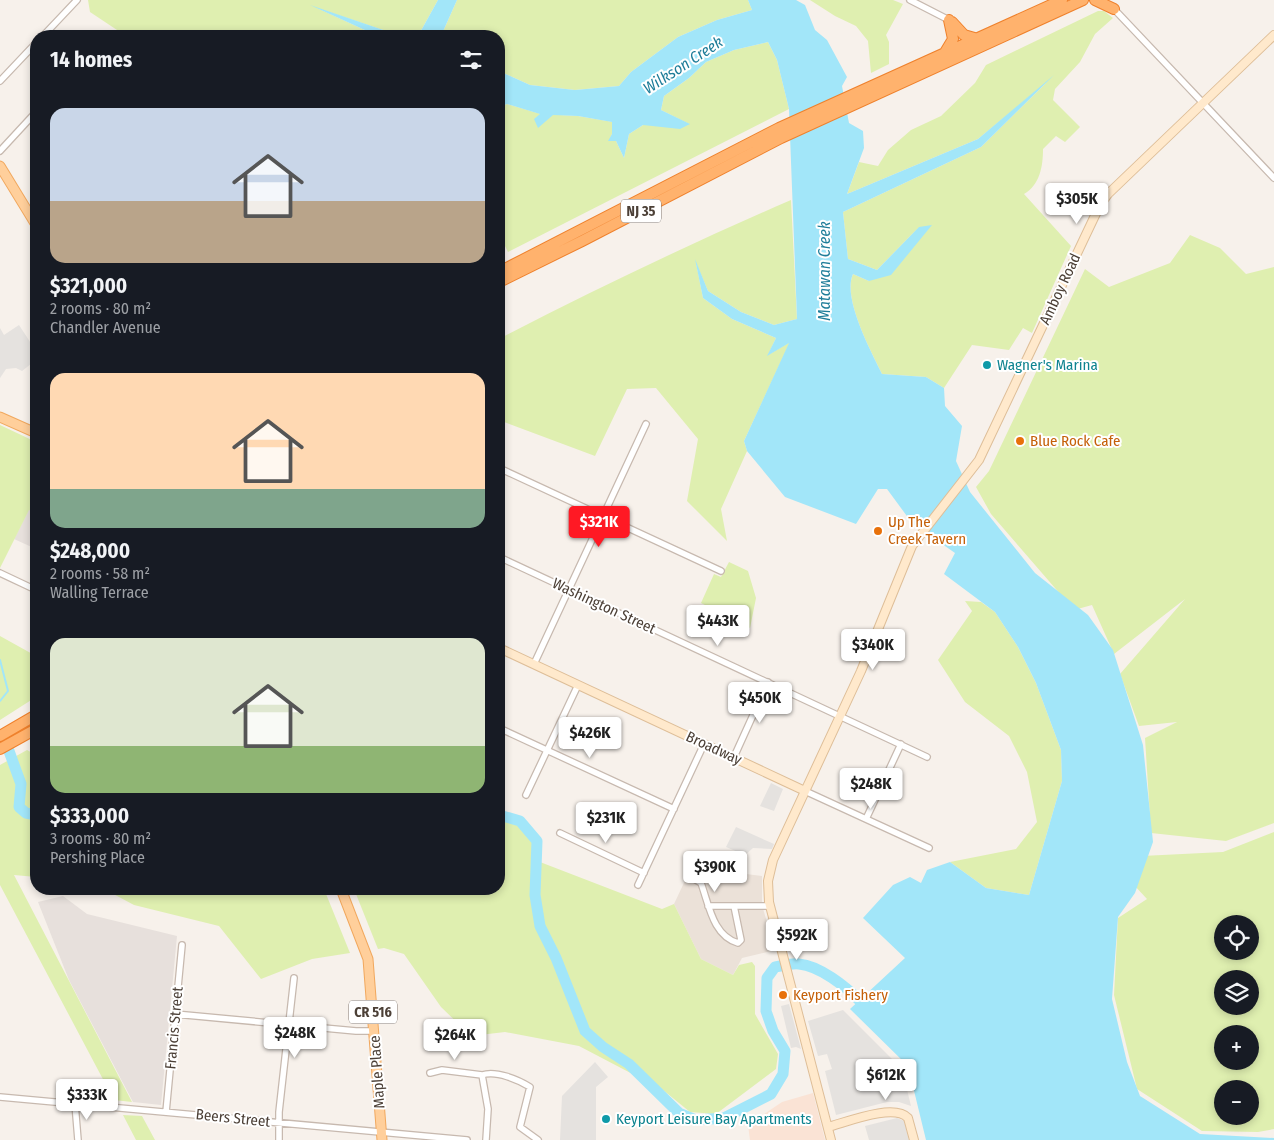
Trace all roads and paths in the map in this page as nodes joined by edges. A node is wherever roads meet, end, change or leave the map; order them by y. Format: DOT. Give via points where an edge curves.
graph roads {
  1 [pos="78,0"];
  2 [pos="910,0"];
  3 [pos="1062,0"];
  4 [pos="1083,0"];
  5 [pos="1095,0"];
  6 [pos="1114,4"];
  7 [pos="949,20"];
  8 [pos="49,30"];
  9 [pos="1274,36"];
  10 [pos="978,39"];
  11 [pos="30,49"];
  12 [pos="944,54"];
  13 [pos="0,81"];
  14 [pos="855,98"];
  15 [pos="1202,104"];
  16 [pos="30,118"];
  17 [pos="780,133"];
  18 [pos="0,151"];
  19 [pos="0,166"];
  20 [pos="1274,178"];
  21 [pos="30,214"];
  22 [pos="505,269"];
  23 [pos="505,279"];
  24 [pos="0,417"];
  25 [pos="646,424"];
  26 [pos="30,430"];
  27 [pos="505,471"];
  28 [pos="603,516"];
  29 [pos="505,560"];
  30 [pos="721,571"];
  31 [pos="0,573"];
  32 [pos="30,587"];
  33 [pos="568,589"];
  34 [pos="505,651"];
  35 [pos="534,664"];
  36 [pos="768,682"];
  37 [pos="578,685"];
  38 [pos="841,716"];
  39 [pos="30,718"];
  40 [pos="505,731"];
  41 [pos="30,732"];
  42 [pos="0,736"];
  43 [pos="704,744"];
  44 [pos="901,744"];
  45 [pos="0,749"];
  46 [pos="547,751"];
  47 [pos="734,757"];
  48 [pos="926,757"];
  49 [pos="806,790"];
  50 [pos="526,795"];
  51 [pos="674,809"];
  52 [pos="866,819"];
  53 [pos="560,833"];
  54 [pos="929,848"];
  55 [pos="644,873"];
  56 [pos="691,877"];
  57 [pos="638,885"];
  58 [pos="343,895"];
  59 [pos="708,906"];
  60 [pos="734,906"];
  61 [pos="770,906"];
  62 [pos="182,944"];
  63 [pos="294,978"];
  64 [pos="175,1014"];
  65 [pos="289,1025"];
  66 [pos="374,1031"];
  67 [pos="430,1072"];
  68 [pos="482,1075"];
  69 [pos="0,1096"];
  70 [pos="76,1104"];
  71 [pos="166,1112"];
  72 [pos="279,1123"];
  73 [pos="828,1127"];
  74 [pos="382,1136"];
  75 [pos="78,1140"];
  76 [pos="279,1140"];
  77 [pos="467,1140"];
  78 [pos="486,1140"];
  79 [pos="538,1140"];
  80 [pos="831,1140"];
  81 [pos="914,1140"];
  1 -- 8 [label="street"];
  2 -- 7 [label="street"];
  3 -- 10 [label="highway, NJ 35"];
  4 -- 14 [label="highway, NJ 35"];
  5 -- 6 [label="highway"];
  6 -- 15 [label="street"];
  7 -- 10 [label="highway" via="964,34"];
  7 -- 12 [label="highway" via="953,39"];
  9 -- 15 [label="main road, Amboy Road"];
  10 -- 12 [label="highway, NJ 35"];
  11 -- 13 [label="street"];
  12 -- 14 [label="highway, NJ 35"];
  14 -- 17 [label="highway, NJ 35"];
  15 -- 20 [label="street"];
  15 -- 38 [label="main road, Amboy Road" via="1100,205 979,460 917,538"];
  16 -- 18 [label="street"];
  17 -- 22 [label="highway, NJ 35"];
  17 -- 23 [label="highway, NJ 35" via="591,237"];
  19 -- 21 [label="main road"];
  24 -- 26 [label="main road"];
  25 -- 28 [label="street"];
  27 -- 28 [label="street"];
  28 -- 30 [label="street"];
  28 -- 33 [label="street"];
  29 -- 33 [label="street, Washington Street"];
  31 -- 32 [label="street"];
  33 -- 35 [label="street"];
  33 -- 36 [label="street, Washington Street"];
  34 -- 35 [label="main road, Broadway"];
  35 -- 37 [label="main road, Broadway"];
  36 -- 38 [label="street, Washington Street"];
  36 -- 47 [label="street"];
  37 -- 43 [label="main road, Broadway"];
  37 -- 46 [label="street"];
  38 -- 44 [label="street, Washington Street"];
  38 -- 49 [label="main road, Amboy Road"];
  39 -- 42 [label="highway"];
  40 -- 46 [label="street"];
  41 -- 45 [label="highway"];
  43 -- 47 [label="main road, Broadway"];
  43 -- 51 [label="street"];
  44 -- 48 [label="street, Washington Street"];
  44 -- 52 [label="street"];
  46 -- 50 [label="street"];
  46 -- 51 [label="street"];
  47 -- 49 [label="main road, Broadway"];
  49 -- 52 [label="street, Broadway"];
  49 -- 61 [label="main road, Amboy Road" via="770,870"];
  51 -- 55 [label="street"];
  52 -- 54 [label="street, Broadway"];
  53 -- 55 [label="street"];
  55 -- 57 [label="street"];
  56 -- 59 [label="street" via="701,883"];
  58 -- 66 [label="main road, Maple Place / CR 516" via="368,959"];
  59 -- 60 [label="street"];
  59 -- 60 [label="street" via="720,931 737,943 741,940"];
  60 -- 61 [label="street"];
  61 -- 73 [label="main road, Amboy Road"];
  62 -- 64 [label="street, Francis Street"];
  63 -- 65 [label="street"];
  64 -- 65 [label="street"];
  64 -- 71 [label="street, Francis Street"];
  65 -- 66 [label="street"];
  65 -- 72 [label="street"];
  66 -- 74 [label="main road, Maple Place / CR 516"];
  67 -- 68 [label="street" via="442,1070"];
  68 -- 78 [label="street" via="488,1110"];
  68 -- 79 [label="street" via="495,1074 530,1087 520,1127"];
  69 -- 70 [label="street, Beers Street"];
  70 -- 71 [label="street, Beers Street"];
  70 -- 75 [label="street"];
  71 -- 72 [label="street, Beers Street"];
  72 -- 74 [label="street, Beers Street"];
  72 -- 76 [label="street"];
  73 -- 80 [label="main road, Amboy Road"];
  73 -- 81 [label="main road" via="886,1112 898,1112 908,1118"];
  74 -- 77 [label="street, Beers Street"];
}
